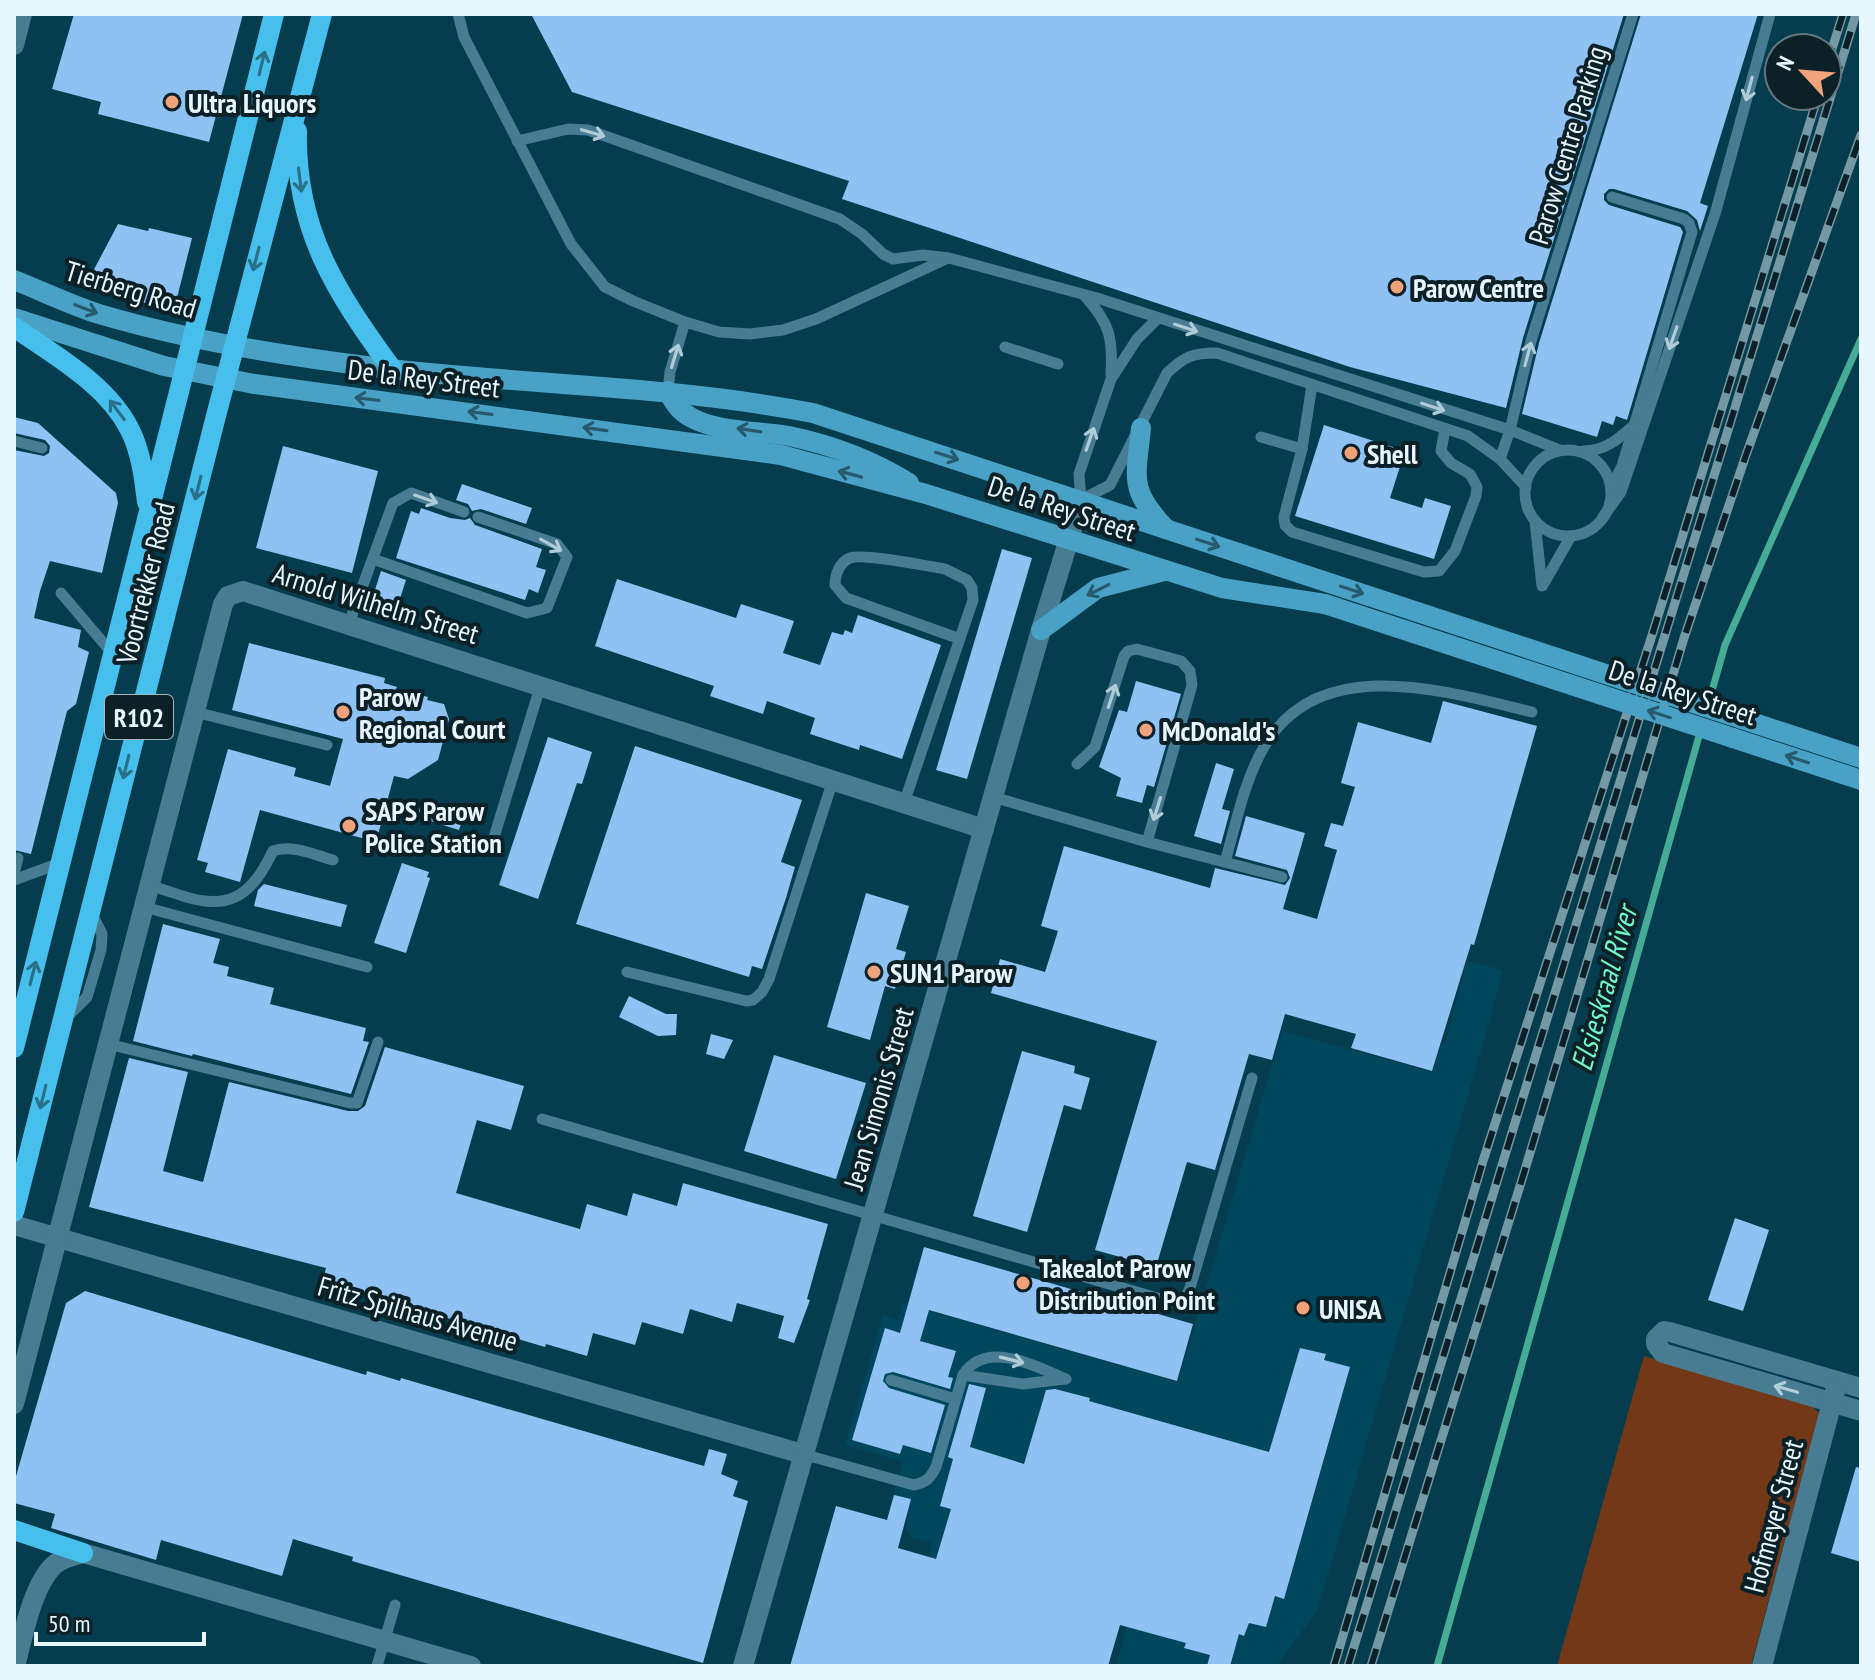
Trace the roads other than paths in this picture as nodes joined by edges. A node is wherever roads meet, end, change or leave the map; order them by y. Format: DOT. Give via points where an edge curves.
graph roads {
  1 [pos="22,14"];
  2 [pos="274,14"];
  3 [pos="322,14"];
  4 [pos="458,14"];
  5 [pos="1633,14"];
  6 [pos="1770,14"];
  7 [pos="14,45"];
  8 [pos="297,103"];
  9 [pos="517,141"];
  10 [pos="1612,197"];
  11 [pos="949,258"];
  12 [pos="14,280"];
  13 [pos="1085,296"];
  14 [pos="14,318"];
  15 [pos="1157,319"];
  16 [pos="685,322"];
  17 [pos="14,327"];
  18 [pos="194,338"];
  19 [pos="234,346"];
  20 [pos="1005,347"];
  21 [pos="1058,364"];
  22 [pos="392,369"];
  23 [pos="186,371"];
  24 [pos="226,379"];
  25 [pos="1111,379"];
  26 [pos="1312,385"];
  27 [pos="668,391"];
  28 [pos="1634,426"];
  29 [pos="1141,428"];
  30 [pos="1445,429"];
  31 [pos="1510,430"];
  32 [pos="1261,437"];
  33 [pos="14,441"];
  34 [pos="42,448"];
  35 [pos="1302,449"];
  36 [pos="1560,450"];
  37 [pos="1581,452"];
  38 [pos="1500,459"];
  39 [pos="1526,487"];
  40 [pos="1611,488"];
  41 [pos="926,494"];
  42 [pos="1081,500"];
  43 [pos="148,510"];
  44 [pos="464,512"];
  45 [pos="478,517"];
  46 [pos="1603,517"];
  47 [pos="1535,521"];
  48 [pos="1166,529"];
  49 [pos="1571,536"];
  50 [pos="1069,538"];
  51 [pos="373,559"];
  52 [pos="1164,571"];
  53 [pos="61,593"];
  54 [pos="349,623"];
  55 [pos="1041,630"];
  56 [pos="960,639"];
  57 [pos="112,653"];
  58 [pos="541,684"];
  59 [pos="195,712"];
  60 [pos="1532,712"];
  61 [pos="327,745"];
  62 [pos="1861,758"];
  63 [pos="1077,764"];
  64 [pos="833,780"];
  65 [pos="1861,780"];
  66 [pos="993,797"];
  67 [pos="904,803"];
  68 [pos="984,829"];
  69 [pos="1147,842"];
  70 [pos="491,847"];
  71 [pos="18,858"];
  72 [pos="333,860"];
  73 [pos="1225,862"];
  74 [pos="60,863"];
  75 [pos="14,874"];
  76 [pos="1282,877"];
  77 [pos="14,880"];
  78 [pos="149,885"];
  79 [pos="144,907"];
  80 [pos="367,967"];
  81 [pos="627,972"];
  82 [pos="378,1042"];
  83 [pos="108,1044"];
  84 [pos="14,1045"];
  85 [pos="1252,1078"];
  86 [pos="542,1119"];
  87 [pos="14,1212"];
  88 [pos="873,1214"];
  89 [pos="14,1225"];
  90 [pos="57,1237"];
  91 [pos="963,1375"];
  92 [pos="891,1380"];
  93 [pos="1838,1381"];
  94 [pos="1861,1388"];
  95 [pos="955,1399"];
  96 [pos="1831,1402"];
  97 [pos="14,1404"];
  98 [pos="1861,1411"];
  99 [pos="806,1455"];
  100 [pos="14,1530"];
  101 [pos="83,1553"];
  102 [pos="395,1605"];
  103 [pos="384,1641"];
  104 [pos="15,1666"];
  105 [pos="377,1666"];
  106 [pos="471,1666"];
  107 [pos="743,1666"];
  108 [pos="1762,1666"];
  1 -- 7 [label="street"];
  18 -- 2 [label="main road, Voortrekker Road / R102, one-way"];
  3 -- 8 [label="main road, Voortrekker Road / R102"];
  4 -- 9 [label="lane" via="464,37"];
  31 -- 5 [label="lane, Parow Centre Parking, one-way" via="1531,341"];
  6 -- 46 [label="lane, one-way" via="1710,229 1621,492"];
  8 -- 19 [label="main road, Voortrekker Road / R102, one-way"];
  8 -- 22 [label="main road, one-way" via="298,169 310,231 340,292"];
  9 -- 11 [label="lane, one-way" via="568,129 588,130 840,219 893,259"];
  9 -- 16 [label="lane" via="571,244 605,287"];
  10 -- 28 [label="lane" via="1684,219 1692,232"];
  11 -- 13 [label="lane"];
  11 -- 16 [label="lane" via="783,330 719,332"];
  12 -- 18 [label="main road, Tierberg Road, one-way" via="95,313"];
  13 -- 15 [label="lane"];
  13 -- 25 [label="lane" via="1111,337"];
  14 -- 23 [label="main road"];
  15 -- 25 [label="lane"];
  15 -- 31 [label="lane, one-way"];
  27 -- 16 [label="lane, one-way"];
  43 -- 17 [label="main road, one-way" via="139,455 118,410 71,367"];
  18 -- 19 [label="main road, Tierberg Road"];
  18 -- 23 [label="main road, Voortrekker Road / R102"];
  19 -- 22 [label="main road, De la Rey Street"];
  19 -- 24 [label="main road, Voortrekker Road / R102"];
  20 -- 21 [label="lane"];
  22 -- 27 [label="main road, De la Rey Street"];
  23 -- 24 [label="main road"];
  23 -- 43 [label="main road, Voortrekker Road / R102"];
  41 -- 24 [label="main road, De la Rey Street, one-way" via="781,455"];
  24 -- 87 [label="main road, Voortrekker Road / R102, one-way"];
  42 -- 25 [label="lane, one-way" via="1079,474"];
  26 -- 29 [label="lane" via="1217,353 1194,353 1167,373"];
  26 -- 30 [label="lane"];
  26 -- 35 [label="lane"];
  41 -- 27 [label="main road, one-way" via="877,464 824,445 692,418"];
  27 -- 42 [label="main road, De la Rey Street, one-way" via="813,413"];
  28 -- 37 [label="lane" via="1606,447"];
  28 -- 40 [label="lane"];
  29 -- 42 [label="lane" via="1110,485"];
  29 -- 48 [label="main road" via="1139,495"];
  30 -- 35 [label="lane" via="1441,451 1470,474 1477,491 1455,551 1444,568 1431,573 1288,529 1284,517"];
  30 -- 38 [label="lane" via="1468,436"];
  31 -- 36 [label="lane"];
  31 -- 38 [label="lane, Parow Centre Parking"];
  32 -- 35 [label="lane"];
  33 -- 34 [label="lane"];
  36 -- 37 [label="lane"];
  36 -- 39 [label="lane" via="1536,464"];
  37 -- 40 [label="lane" via="1605,471"];
  38 -- 39 [label="lane"];
  39 -- 47 [label="lane"];
  40 -- 46 [label="lane"];
  41 -- 50 [label="main road, De la Rey Street"];
  42 -- 48 [label="main road, De la Rey Street"];
  42 -- 50 [label="street, Jean Simonis Street"];
  43 -- 57 [label="main road, Voortrekker Road / R102"];
  51 -- 44 [label="lane, one-way" via="393,503 411,493"];
  45 -- 51 [label="lane, one-way" via="557,544 567,557 547,608 527,613"];
  46 -- 49 [label="lane" via="1593,528"];
  47 -- 49 [label="lane"];
  47 -- 49 [label="lane" via="1542,586"];
  48 -- 62 [label="main road, De la Rey Street, one-way, bridge"];
  50 -- 52 [label="main road, De la Rey Street"];
  50 -- 55 [label="street, Jean Simonis Street"];
  51 -- 54 [label="lane"];
  52 -- 55 [label="main road, one-way" via="1098,588"];
  65 -- 52 [label="main road, De la Rey Street, one-way, bridge" via="1325,604 1222,588"];
  53 -- 57 [label="lane"];
  54 -- 58 [label="street, Arnold Wilhelm Street"];
  54 -- 59 [label="street, Arnold Wilhelm Street" via="235,592 223,604"];
  55 -- 66 [label="street, Jean Simonis Street"];
  56 -- 56 [label="lane" via="973,600 972,588 958,574 861,557 841,565 835,585 846,598"];
  56 -- 67 [label="lane"];
  57 -- 74 [label="main road, Voortrekker Road / R102"];
  58 -- 64 [label="street, Arnold Wilhelm Street"];
  58 -- 70 [label="lane"];
  59 -- 61 [label="lane"];
  59 -- 78 [label="street, Arnold Wilhelm Street"];
  60 -- 73 [label="lane" via="1430,688 1387,685 1350,688 1309,702 1265,745"];
  63 -- 69 [label="lane, one-way" via="1095,747 1128,651 1137,649 1188,667 1192,685"];
  64 -- 67 [label="street, Arnold Wilhelm Street"];
  64 -- 81 [label="lane" via="769,979 757,997 746,1001"];
  66 -- 68 [label="street, Jean Simonis Street"];
  66 -- 69 [label="lane"];
  67 -- 68 [label="street, Arnold Wilhelm Street"];
  68 -- 88 [label="street, Jean Simonis Street"];
  69 -- 73 [label="lane"];
  71 -- 75 [label="lane"];
  72 -- 78 [label="lane" via="278,849 253,884 224,903"];
  73 -- 76 [label="lane"];
  74 -- 77 [label="lane"];
  84 -- 74 [label="main road, Voortrekker Road / R102, one-way"];
  78 -- 79 [label="street, Arnold Wilhelm Street"];
  79 -- 80 [label="lane"];
  79 -- 83 [label="street, Arnold Wilhelm Street"];
  82 -- 83 [label="lane" via="357,1103"];
  83 -- 90 [label="street, Arnold Wilhelm Street"];
  85 -- 88 [label="lane" via="1190,1288 1178,1304"];
  86 -- 88 [label="lane"];
  88 -- 99 [label="street, Jean Simonis Street"];
  89 -- 90 [label="street, Fritz Spilhaus Avenue"];
  90 -- 97 [label="street, Arnold Wilhelm Street"];
  90 -- 99 [label="street, Fritz Spilhaus Avenue"];
  91 -- 91 [label="lane, one-way" via="975,1360 989,1356 1066,1379 1023,1384"];
  91 -- 95 [label="lane"];
  92 -- 95 [label="lane"];
  93 -- 94 [label="street"];
  93 -- 96 [label="street, Hofmeyer Street"];
  96 -- 93 [label="street, one-way" via="1663,1353 1656,1339 1670,1332"];
  95 -- 99 [label="lane" via="936,1467 924,1483 914,1485"];
  96 -- 98 [label="street"];
  96 -- 108 [label="street, Hofmeyer Street"];
  99 -- 107 [label="street, Jean Simonis Street"];
  100 -- 101 [label="main road"];
  101 -- 103 [label="street"];
  101 -- 104 [label="street" via="62,1559 46,1575"];
  102 -- 103 [label="lane"];
  103 -- 105 [label="lane"];
  103 -- 106 [label="street"];
}
